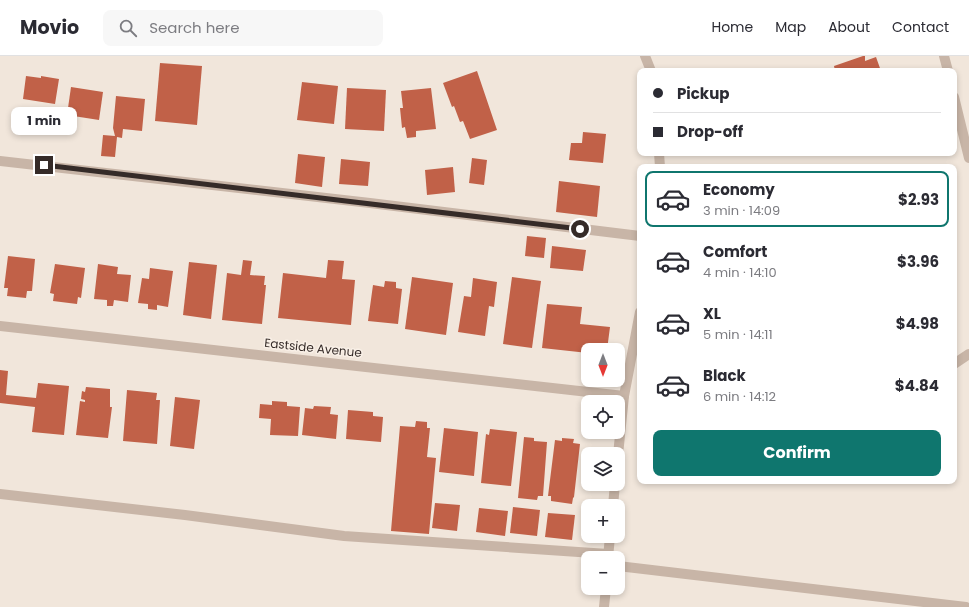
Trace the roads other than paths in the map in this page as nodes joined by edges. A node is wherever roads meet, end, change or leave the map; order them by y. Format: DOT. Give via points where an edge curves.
graph roads {
  1 [pos="645,56"];
  2 [pos="944,56"];
  3 [pos="650,68"];
  4 [pos="947,68"];
  5 [pos="957,109"];
  6 [pos="969,158"];
  7 [pos="0,160"];
  8 [pos="637,236"];
  9 [pos="0,326"];
  10 [pos="637,328"];
  11 [pos="969,354"];
  12 [pos="957,362"];
  13 [pos="615,395"];
  14 [pos="624,395"];
  15 [pos="0,494"];
  16 [pos="581,554"];
  17 [pos="625,567"];
  18 [pos="605,595"];
  19 [pos="604,607"];
  20 [pos="966,607"];
  1 -- 3 [label="street"];
  2 -- 4 [label="street"];
  5 -- 6 [label="street"];
  7 -- 8 [label="street"];
  9 -- 13 [label="street, Eastside Avenue"];
  10 -- 14 [label="street"];
  11 -- 12 [label="street"];
  15 -- 16 [label="street" via="344,536"];
  17 -- 20 [label="street"];
  18 -- 19 [label="street"];
}
